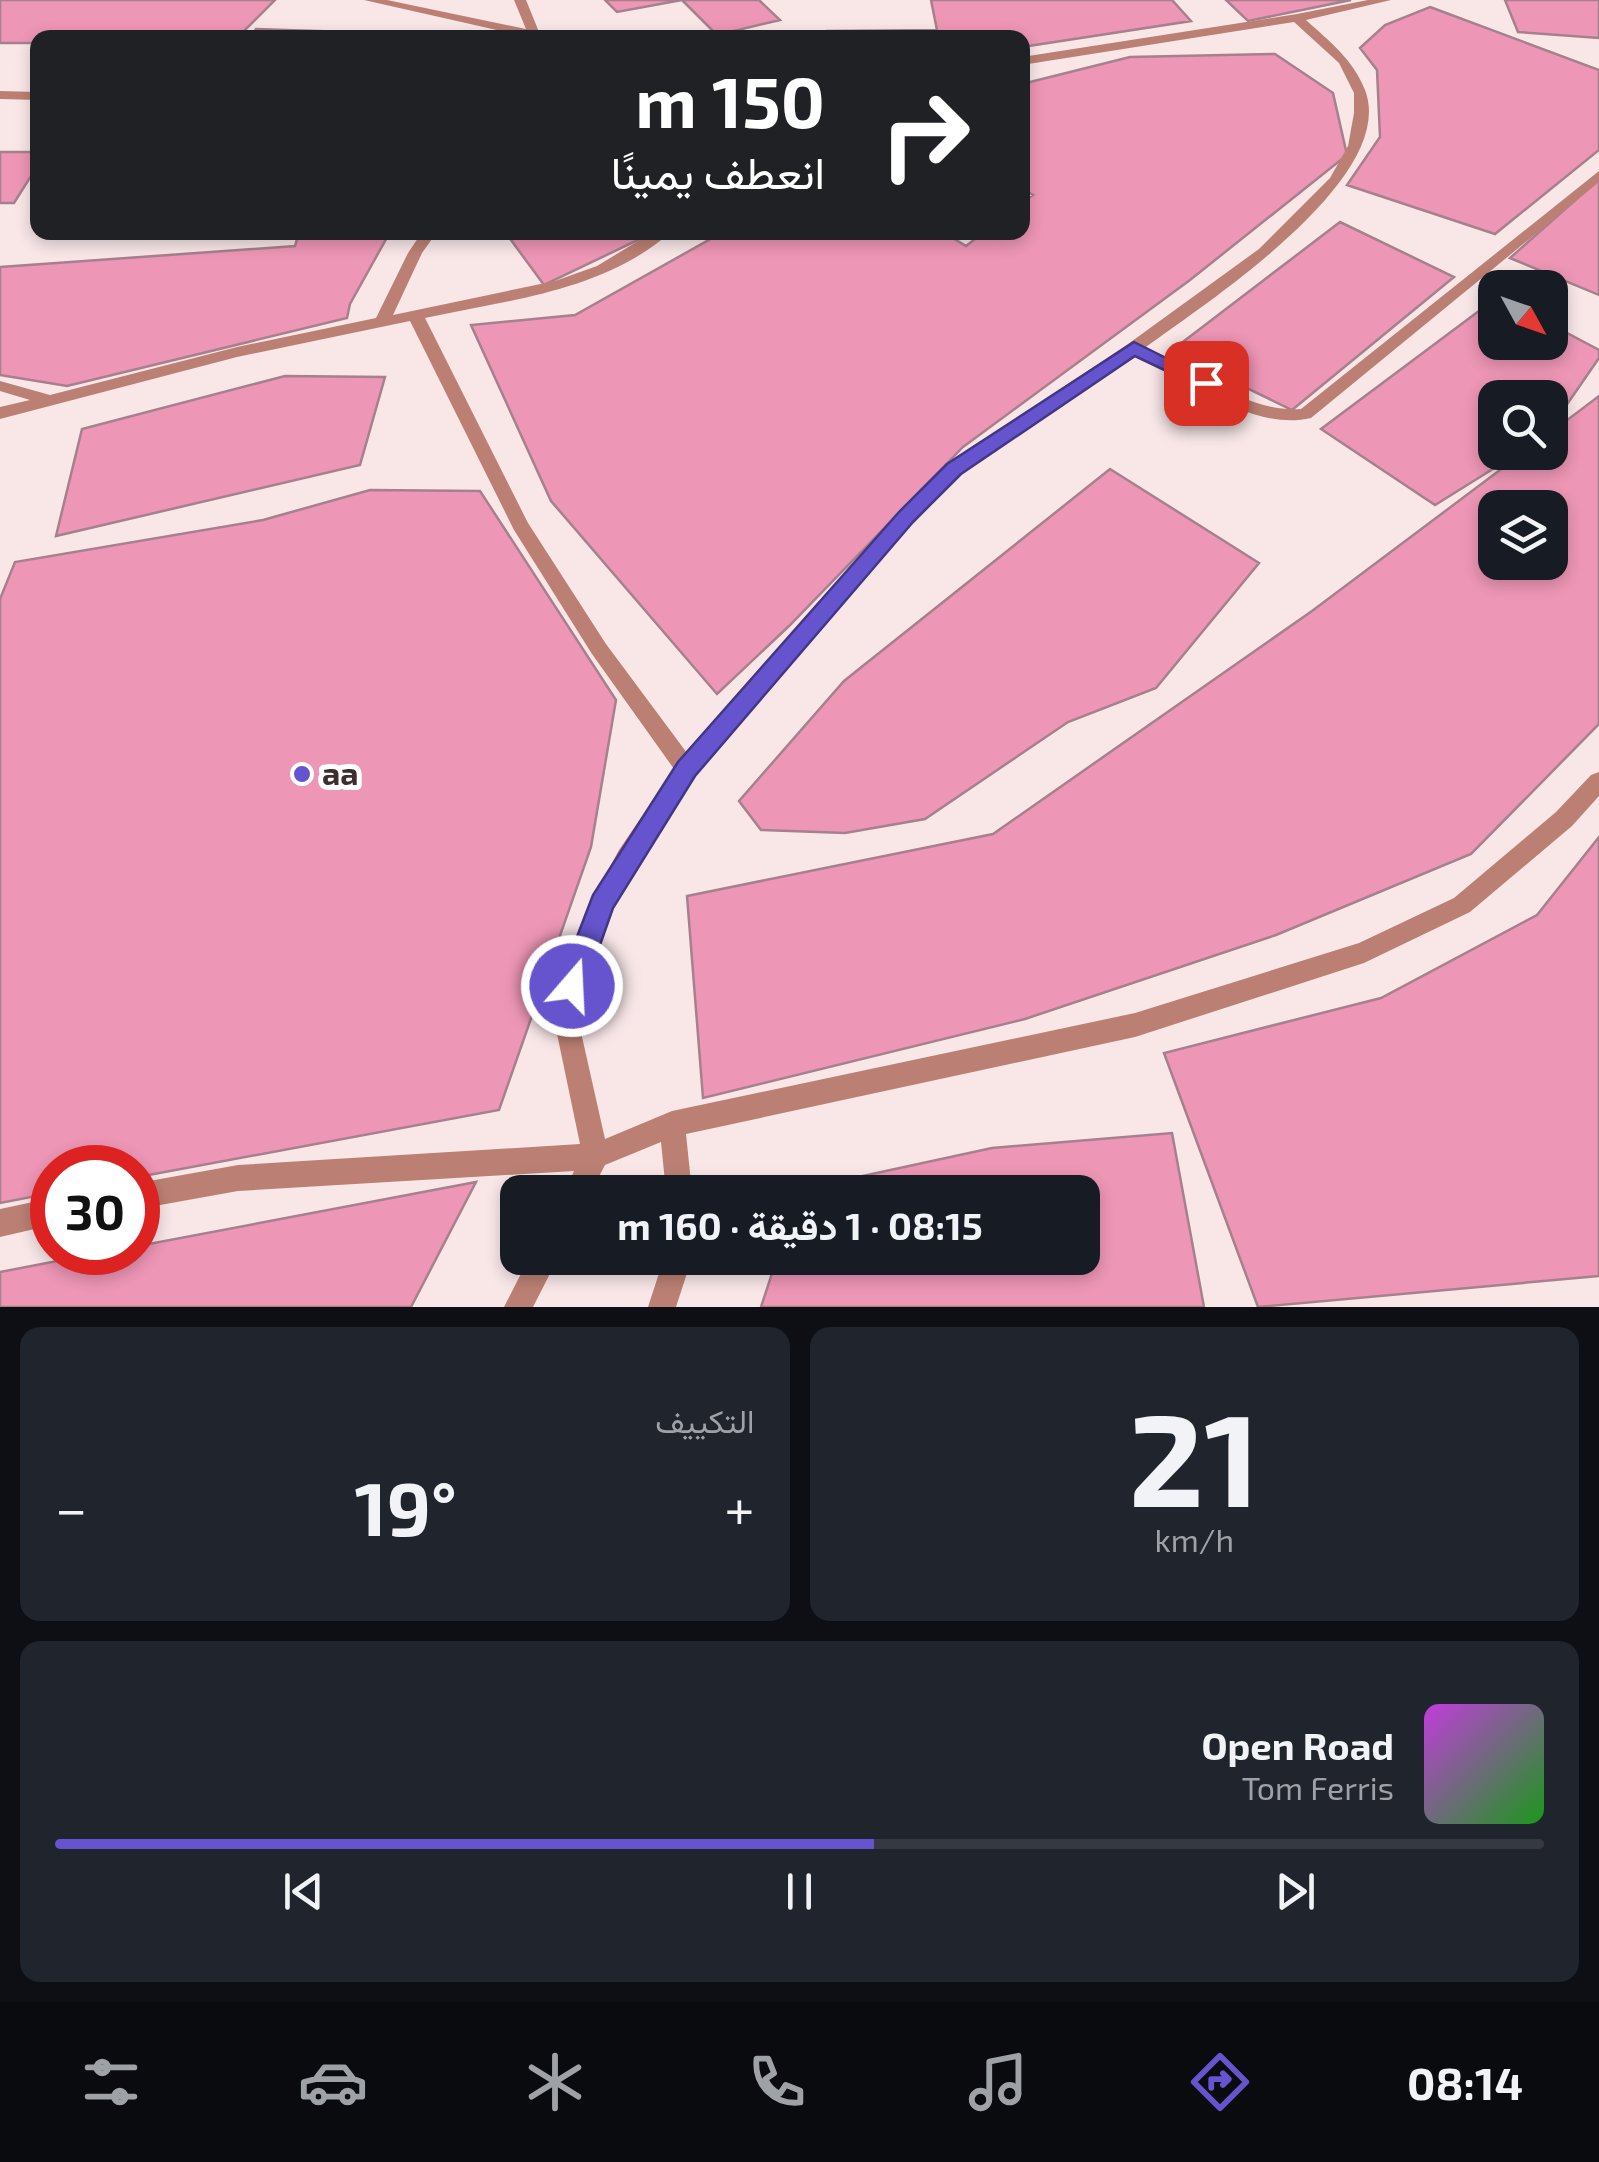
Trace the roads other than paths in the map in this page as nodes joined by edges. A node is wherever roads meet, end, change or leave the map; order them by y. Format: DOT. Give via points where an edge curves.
graph roads {
  1 [pos="370,0"];
  2 [pos="520,0"];
  3 [pos="1385,0"];
  4 [pos="1297,18"];
  5 [pos="528,30"];
  6 [pos="533,30"];
  7 [pos="1030,60"];
  8 [pos="0,95"];
  9 [pos="30,96"];
  10 [pos="1599,175"];
  11 [pos="424,240"];
  12 [pos="651,240"];
  13 [pos="415,314"];
  14 [pos="382,322"];
  15 [pos="1134,348"];
  16 [pos="0,386"];
  17 [pos="49,399"];
  18 [pos="0,413"];
  19 [pos="686,769"];
  20 [pos="1599,782"];
  21 [pos="672,1124"];
  22 [pos="596,1156"];
  23 [pos="586,1175"];
  24 [pos="677,1175"];
  25 [pos="160,1192"];
  26 [pos="30,1216"];
  27 [pos="0,1222"];
  28 [pos="535,1275"];
  29 [pos="672,1275"];
  30 [pos="518,1307"];
  31 [pos="662,1307"];
  1 -- 5 [label="street"];
  2 -- 6 [label="street"];
  3 -- 4 [label="street"];
  4 -- 7 [label="street"];
  4 -- 15 [label="street" via="1356,78 1362,113 1355,146 1336,180 1264,252"];
  8 -- 9 [label="street"];
  10 -- 15 [label="street" via="1305,414 1282,415 1245,402"];
  11 -- 14 [label="street"];
  12 -- 13 [label="street" via="559,286"];
  13 -- 14 [label="street"];
  13 -- 19 [label="street" via="520,526"];
  14 -- 17 [label="street"];
  15 -- 19 [label="street" via="954,469"];
  16 -- 17 [label="street"];
  17 -- 18 [label="street"];
  19 -- 22 [label="street" via="602,904 564,1010"];
  20 -- 21 [label="street" via="1462,905 1364,952 1135,1025"];
  21 -- 22 [label="street"];
  21 -- 24 [label="street"];
  22 -- 23 [label="street"];
  22 -- 25 [label="street" via="238,1178"];
  26 -- 27 [label="street"];
  28 -- 30 [label="street"];
  29 -- 31 [label="street"];
}
